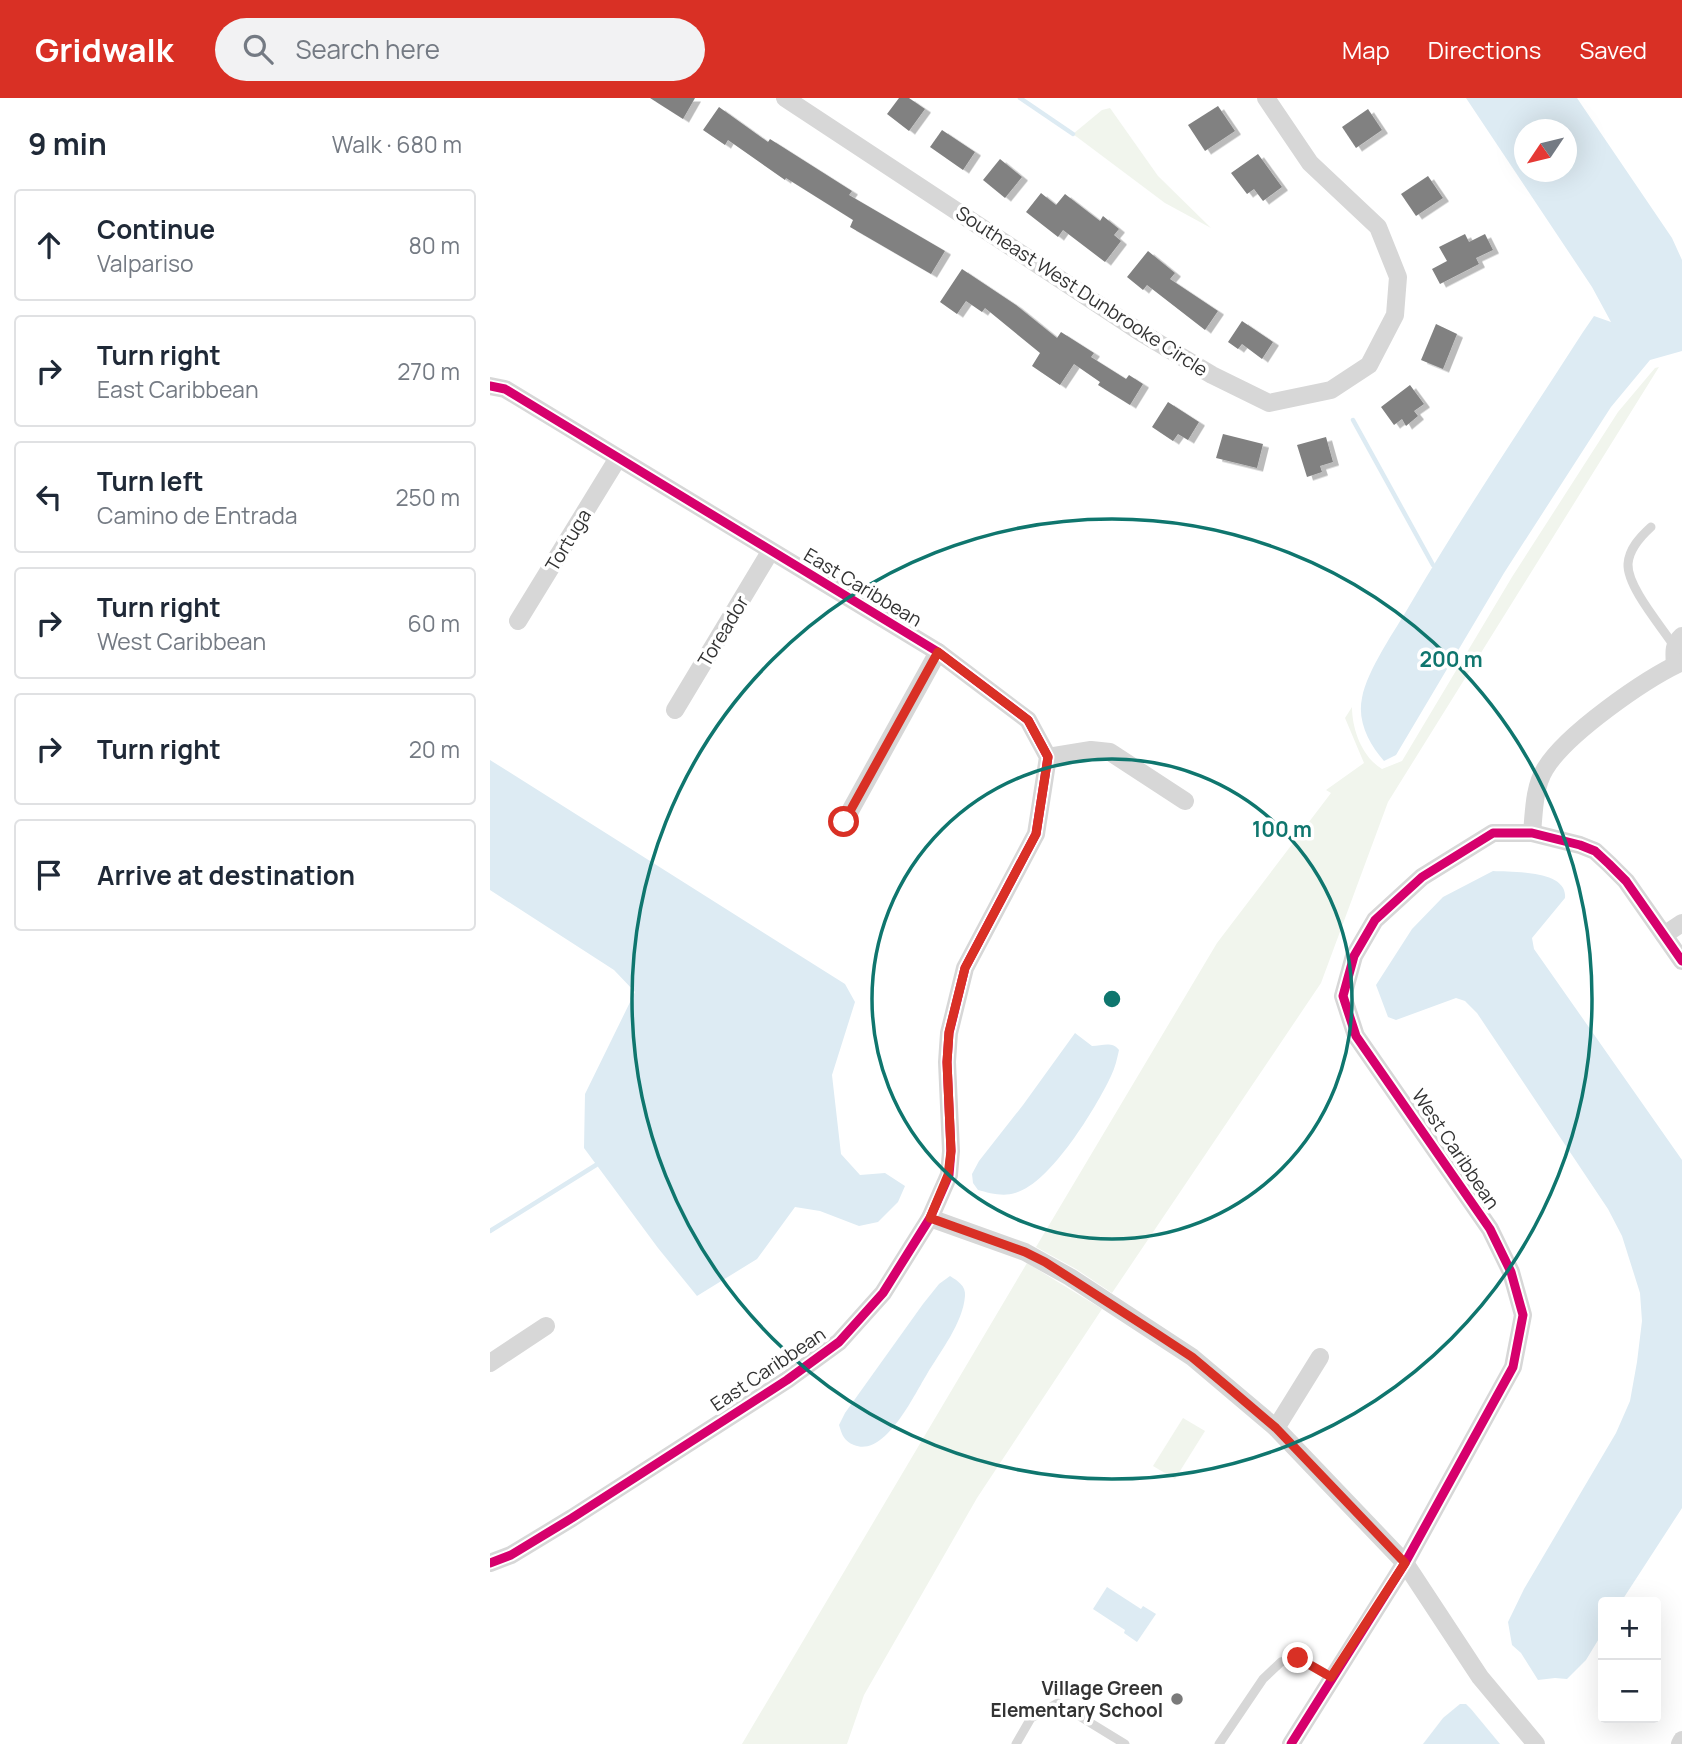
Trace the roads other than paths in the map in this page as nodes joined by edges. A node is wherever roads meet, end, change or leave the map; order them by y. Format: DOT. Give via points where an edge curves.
graph roads {
  1 [pos="785,98"];
  2 [pos="1266,98"];
  3 [pos="490,386"];
  4 [pos="618,458"];
  5 [pos="1651,527"];
  6 [pos="770,552"];
  7 [pos="518,621"];
  8 [pos="938,652"];
  9 [pos="1679,652"];
  10 [pos="675,710"];
  11 [pos="1048,757"];
  12 [pos="1185,801"];
  13 [pos="844,822"];
  14 [pos="1532,833"];
  15 [pos="1682,923"];
  16 [pos="1664,935"];
  17 [pos="1682,961"];
  18 [pos="930,1218"];
  19 [pos="546,1326"];
  20 [pos="1320,1357"];
  21 [pos="490,1363"];
  22 [pos="1276,1428"];
  23 [pos="490,1563"];
  24 [pos="1405,1563"];
  25 [pos="1331,1677"];
  26 [pos="1016,1744"];
  27 [pos="1125,1744"];
  28 [pos="1219,1744"];
  29 [pos="1291,1744"];
  30 [pos="1536,1744"];
  1 -- 2 [label="street, Southeast West Dunbrooke Circle" via="1140,332 1269,403 1331,390 1369,365 1395,315 1398,277 1378,227 1310,163"];
  3 -- 4 [label="street, East Caribbean" via="505,389"];
  4 -- 6 [label="street, East Caribbean"];
  4 -- 7 [label="street, Tortuga"];
  5 -- 9 [label="lane" via="1636,545 1628,566 1639,594"];
  6 -- 8 [label="street, East Caribbean"];
  6 -- 10 [label="street, Toreador"];
  8 -- 11 [label="street, East Caribbean" via="1028,720"];
  8 -- 13 [label="street"];
  9 -- 14 [label="street" via="1561,748 1538,784"];
  11 -- 12 [label="street" via="1091,750 1110,752"];
  11 -- 18 [label="street, East Caribbean" via="1036,834 965,968 949,1032 948,1175"];
  14 -- 16 [label="street, West Caribbean" via="1595,852 1626,881"];
  14 -- 24 [label="street, West Caribbean" via="1493,833 1422,877 1375,920 1354,956 1343,996 1356,1037 1490,1229 1511,1272 1523,1315 1513,1367"];
  15 -- 16 [label="street"];
  16 -- 17 [label="street, West Caribbean"];
  18 -- 22 [label="street" via="1025,1252 1070,1277 1192,1357"];
  18 -- 23 [label="street, East Caribbean" via="883,1293 839,1342 572,1518"];
  19 -- 21 [label="street"];
  20 -- 22 [label="street"];
  22 -- 24 [label="street"];
  24 -- 25 [label="street, West Caribbean"];
  24 -- 30 [label="street" via="1480,1677"];
  25 -- 28 [label="lane" via="1298,1658 1281,1662 1263,1679"];
  25 -- 29 [label="street, West Caribbean"];
  26 -- 27 [label="lane" via="1031,1718 1058,1703"];
}
